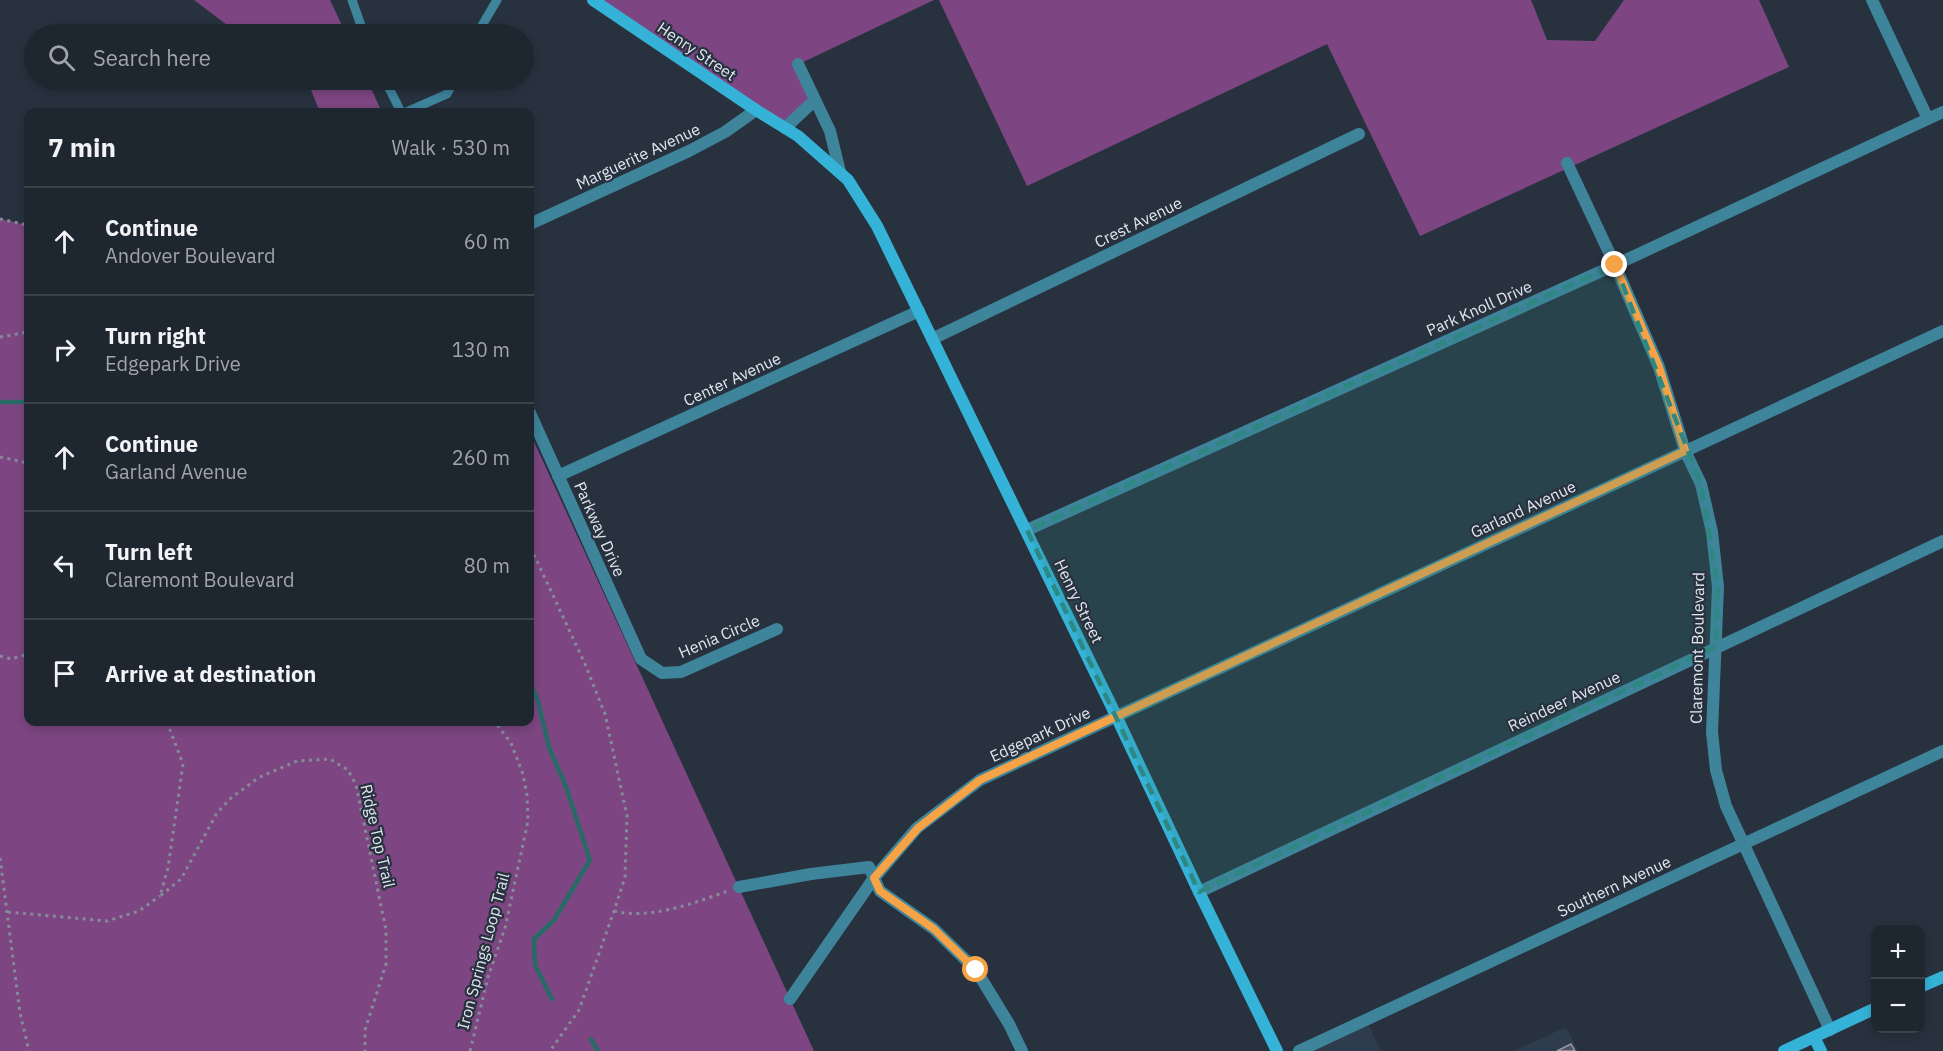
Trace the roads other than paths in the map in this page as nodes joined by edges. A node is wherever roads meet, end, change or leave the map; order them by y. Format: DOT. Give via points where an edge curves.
graph roads {
  1 [pos="352,0"];
  2 [pos="496,0"];
  3 [pos="593,0"];
  4 [pos="1872,0"];
  5 [pos="360,24"];
  6 [pos="483,24"];
  7 [pos="798,64"];
  8 [pos="390,90"];
  9 [pos="449,90"];
  10 [pos="815,100"];
  11 [pos="399,108"];
  12 [pos="415,108"];
  13 [pos="756,110"];
  14 [pos="1943,112"];
  15 [pos="1928,119"];
  16 [pos="785,128"];
  17 [pos="1359,134"];
  18 [pos="1567,163"];
  19 [pos="840,172"];
  20 [pos="534,222"];
  21 [pos="1615,265"];
  22 [pos="919,311"];
  23 [pos="1943,331"];
  24 [pos="932,339"];
  25 [pos="534,421"];
  26 [pos="1685,451"];
  27 [pos="558,476"];
  28 [pos="1027,530"];
  29 [pos="1943,541"];
  30 [pos="777,629"];
  31 [pos="1716,647"];
  32 [pos="641,659"];
  33 [pos="1117,717"];
  34 [pos="1943,751"];
  35 [pos="1744,844"];
  36 [pos="874,878"];
  37 [pos="739,887"];
  38 [pos="1199,892"];
  39 [pos="1943,977"];
  40 [pos="1925,985"];
  41 [pos="790,999"];
  42 [pos="1871,1010"];
  43 [pos="1830,1030"];
  44 [pos="1814,1037"];
  45 [pos="1022,1051"];
  46 [pos="1277,1051"];
  47 [pos="1299,1051"];
  48 [pos="1784,1051"];
  49 [pos="1821,1051"];
  1 -- 5 [label="lane"];
  2 -- 6 [label="lane"];
  3 -- 13 [label="street, Henry Street"];
  4 -- 15 [label="street"];
  7 -- 10 [label="street, Henry Street"];
  8 -- 11 [label="lane"];
  9 -- 12 [label="lane"];
  10 -- 16 [label="street"];
  10 -- 19 [label="street, Henry Street" via="830,132"];
  13 -- 16 [label="street, Henry Street"];
  13 -- 20 [label="street, Marguerite Avenue" via="698,146"];
  14 -- 15 [label="street, Park Knoll Drive"];
  15 -- 21 [label="street, Park Knoll Drive"];
  16 -- 19 [label="street, Henry Street"];
  17 -- 24 [label="street, Crest Avenue"];
  18 -- 21 [label="street, Claremont Boulevard"];
  19 -- 22 [label="street, Henry Street" via="877,226"];
  21 -- 26 [label="street, Claremont Boulevard" via="1659,367"];
  21 -- 28 [label="street, Park Knoll Drive"];
  22 -- 24 [label="street, Henry Street"];
  22 -- 27 [label="street, Center Avenue"];
  23 -- 26 [label="street, Garland Avenue"];
  24 -- 28 [label="street, Henry Street"];
  25 -- 27 [label="street, Parkway Drive"];
  26 -- 31 [label="street, Claremont Boulevard" via="1701,484 1712,532 1718,587"];
  26 -- 33 [label="street, Garland Avenue"];
  27 -- 32 [label="street, Parkway Drive"];
  28 -- 33 [label="street, Henry Street"];
  29 -- 31 [label="street, Reindeer Avenue"];
  30 -- 32 [label="street, Henia Circle" via="681,672 662,673"];
  31 -- 35 [label="street, Claremont Boulevard" via="1712,732 1716,770 1726,806"];
  31 -- 38 [label="street, Reindeer Avenue"];
  33 -- 36 [label="street, Edgepark Drive" via="980,780 918,828"];
  33 -- 38 [label="street, Henry Street"];
  34 -- 35 [label="street, Southern Avenue"];
  35 -- 43 [label="street, Claremont Boulevard"];
  35 -- 47 [label="street, Southern Avenue"];
  36 -- 37 [label="street" via="869,867"];
  36 -- 41 [label="street, Edgepark Drive"];
  36 -- 45 [label="street" via="880,891 934,929 976,970"];
  38 -- 46 [label="street, Henry Street"];
  39 -- 40 [label="street"];
  42 -- 43 [label="street"];
  43 -- 44 [label="street"];
  44 -- 48 [label="street"];
  44 -- 49 [label="street"];
}
